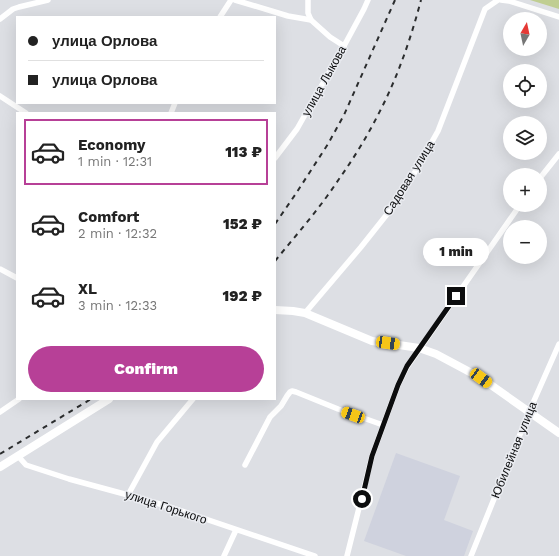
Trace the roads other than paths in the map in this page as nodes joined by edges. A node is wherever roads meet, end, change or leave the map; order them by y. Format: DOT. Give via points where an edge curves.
graph roads {
  1 [pos="48,0"];
  2 [pos="230,0"];
  3 [pos="235,0"];
  4 [pos="308,0"];
  5 [pos="368,0"];
  6 [pos="500,0"];
  7 [pos="221,16"];
  8 [pos="559,17"];
  9 [pos="0,19"];
  10 [pos="311,20"];
  11 [pos="344,46"];
  12 [pos="0,96"];
  13 [pos="24,112"];
  14 [pos="559,154"];
  15 [pos="276,157"];
  16 [pos="547,169"];
  17 [pos="515,212"];
  18 [pos="0,269"];
  19 [pos="16,277"];
  20 [pos="276,310"];
  21 [pos="305,313"];
  22 [pos="559,344"];
  23 [pos="419,348"];
  24 [pos="17,400"];
  25 [pos="107,400"];
  26 [pos="192,400"];
  27 [pos="0,412"];
  28 [pos="529,412"];
  29 [pos="383,425"];
  30 [pos="559,433"];
  31 [pos="18,456"];
  32 [pos="245,466"];
  33 [pos="0,467"];
  34 [pos="128,495"];
  35 [pos="236,530"];
  36 [pos="224,556"];
  37 [pos="315,556"];
  38 [pos="347,556"];
  39 [pos="471,556"];
  1 -- 9 [label="street" via="13,9"];
  2 -- 7 [label="street"];
  3 -- 10 [label="street"];
  4 -- 10 [label="street"];
  5 -- 11 [label="street, улица Лыкова"];
  6 -- 8 [label="street, Садовая улица"];
  6 -- 21 [label="street, Садовая улица" via="485,9 438,131 410,179 361,247"];
  10 -- 11 [label="street"];
  11 -- 15 [label="street, улица Лыкова" via="297,129"];
  12 -- 13 [label="street"];
  14 -- 16 [label="street"];
  17 -- 23 [label="street"];
  18 -- 19 [label="street"];
  20 -- 21 [label="street"];
  21 -- 23 [label="street" via="372,341"];
  22 -- 28 [label="street, Юбилейная улица"];
  23 -- 28 [label="street" via="436,354 481,378"];
  23 -- 29 [label="street" via="398,385"];
  24 -- 27 [label="street"];
  25 -- 31 [label="street"];
  26 -- 34 [label="street" via="156,442"];
  28 -- 30 [label="street"];
  28 -- 39 [label="street, Юбилейная улица"];
  29 -- 32 [label="street" via="292,391 270,417"];
  29 -- 38 [label="street" via="372,456"];
  31 -- 33 [label="street"];
  31 -- 34 [label="street, улица Горького" via="26,465"];
  34 -- 35 [label="street, улица Горького"];
  35 -- 36 [label="street"];
  35 -- 37 [label="street, улица Горького"];
}
